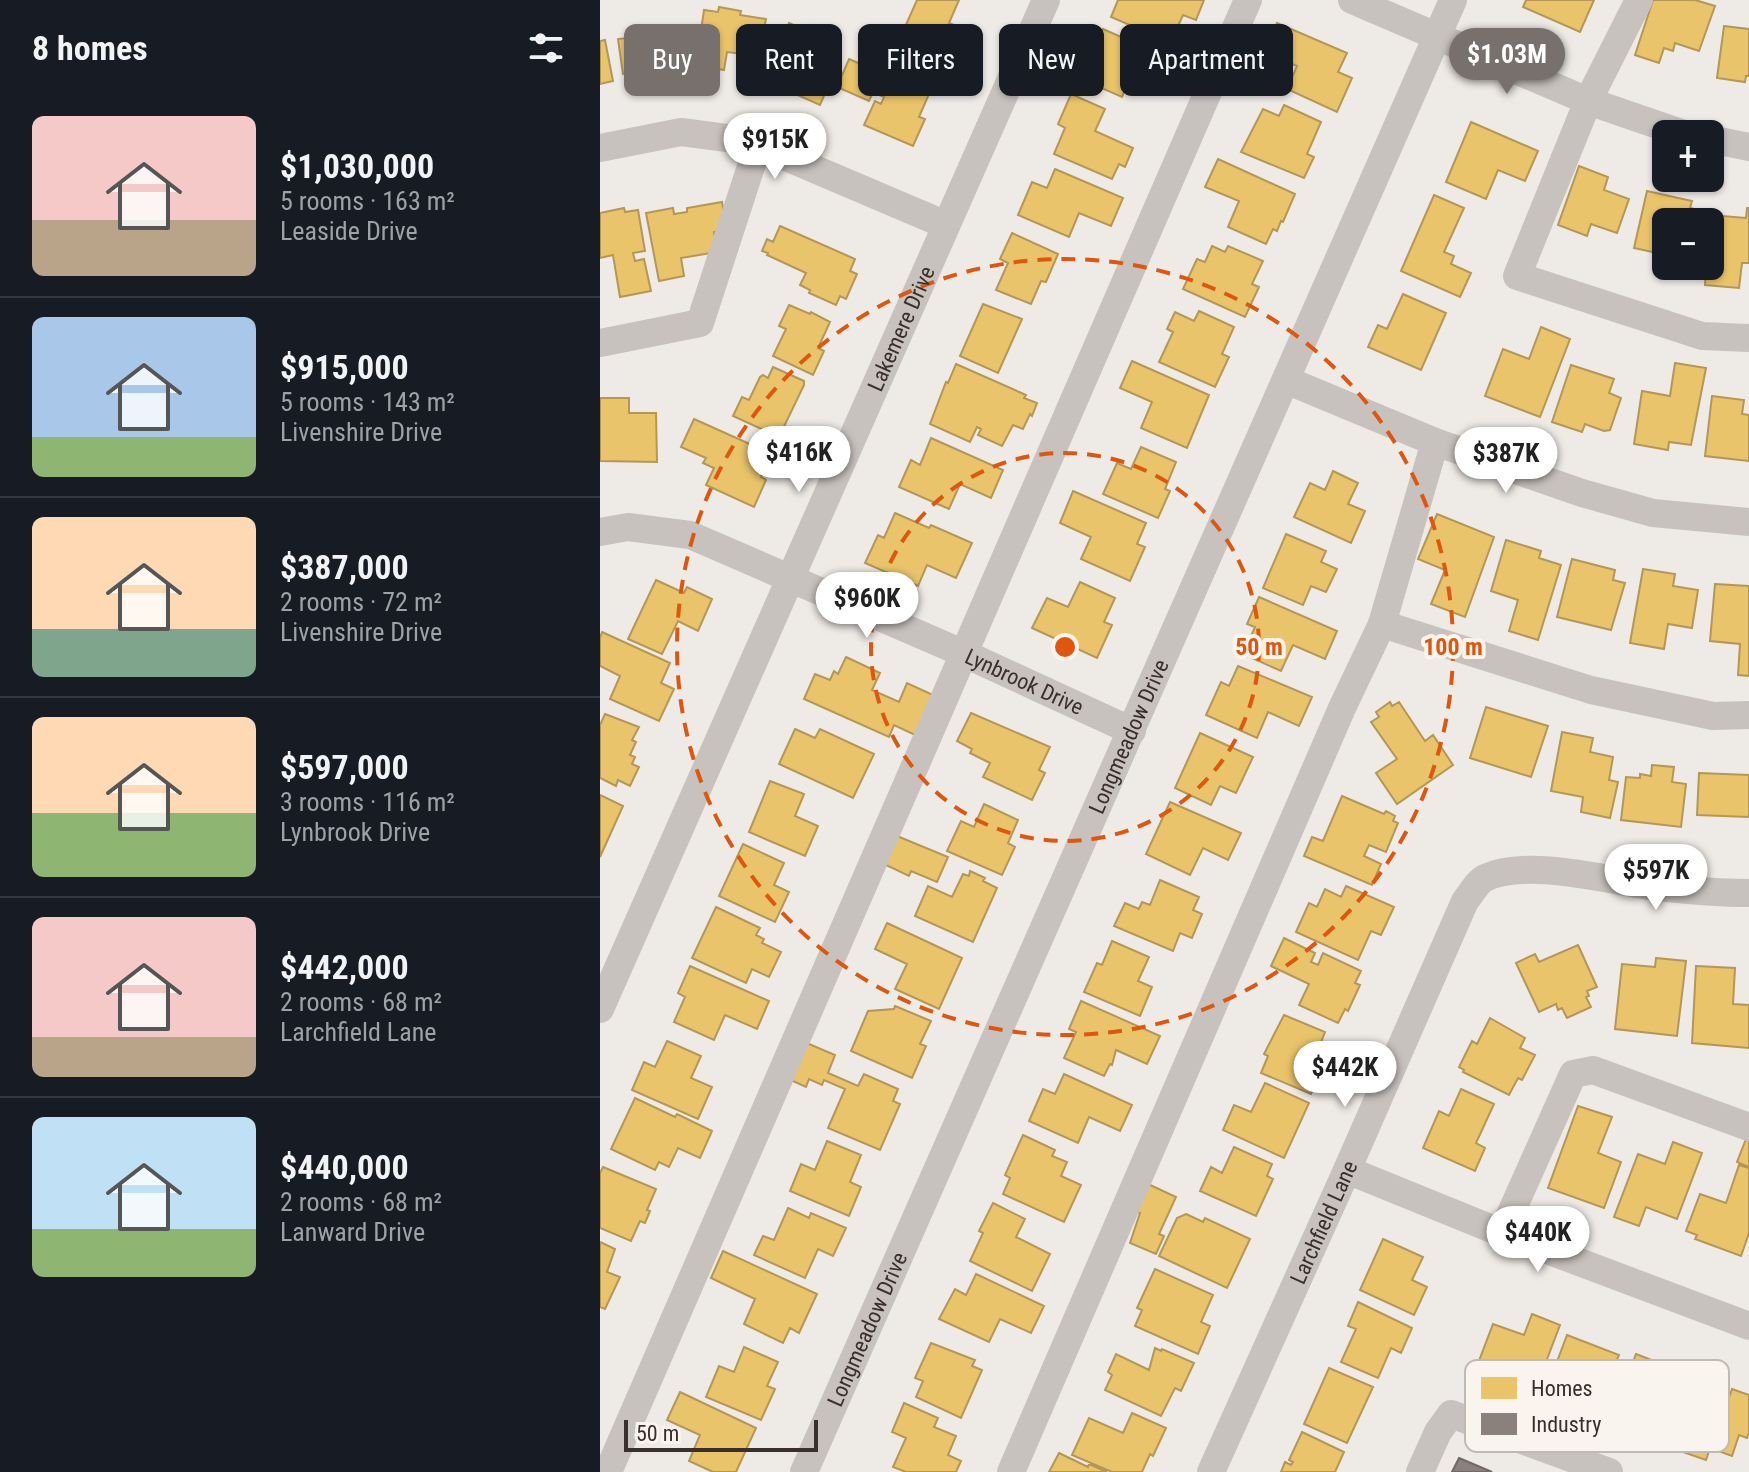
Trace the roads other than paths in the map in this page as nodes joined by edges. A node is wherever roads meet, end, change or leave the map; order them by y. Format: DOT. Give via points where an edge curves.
graph roads {
  1 [pos="1046,0"];
  2 [pos="1248,0"];
  3 [pos="1352,0"];
  4 [pos="1453,0"];
  5 [pos="1639,0"];
  6 [pos="1436,38"];
  7 [pos="1588,101"];
  8 [pos="1652,123"];
  9 [pos="1724,142"];
  10 [pos="758,145"];
  11 [pos="1749,147"];
  12 [pos="600,148"];
  13 [pos="946,225"];
  14 [pos="1749,338"];
  15 [pos="600,343"];
  16 [pos="1286,380"];
  17 [pos="1435,442"];
  18 [pos="1749,522"];
  19 [pos="600,532"];
  20 [pos="790,579"];
  21 [pos="1382,624"];
  22 [pos="965,654"];
  23 [pos="1749,715"];
  24 [pos="1132,731"];
  25 [pos="1749,893"];
  26 [pos="600,1009"];
  27 [pos="1749,1127"];
  28 [pos="1347,1170"];
  29 [pos="1502,1233"];
  30 [pos="1749,1326"];
  31 [pos="1465,1419"];
  32 [pos="1555,1452"];
  33 [pos="608,1472"];
  34 [pos="804,1472"];
  35 [pos="1011,1472"];
  36 [pos="1211,1472"];
  37 [pos="1420,1472"];
  38 [pos="1609,1472"];
  1 -- 13 [label="street, Lakemere Drive"];
  2 -- 22 [label="street"];
  3 -- 6 [label="street"];
  4 -- 6 [label="street, Longmeadow Drive"];
  5 -- 7 [label="street"];
  6 -- 7 [label="street"];
  6 -- 16 [label="street, Longmeadow Drive"];
  7 -- 8 [label="street"];
  7 -- 14 [label="street" via="1517,276 1702,336"];
  9 -- 11 [label="street"];
  10 -- 12 [label="street" via="681,132"];
  10 -- 13 [label="street"];
  10 -- 15 [label="street" via="700,323"];
  13 -- 20 [label="street, Lakemere Drive"];
  16 -- 17 [label="street"];
  16 -- 24 [label="street, Longmeadow Drive"];
  17 -- 18 [label="street" via="1653,513"];
  17 -- 21 [label="street"];
  19 -- 20 [label="street, Lynbrook Drive" via="628,527 690,535"];
  20 -- 22 [label="street, Lynbrook Drive"];
  20 -- 26 [label="street, Lakemere Drive"];
  21 -- 23 [label="street" via="1591,690 1713,716"];
  21 -- 35 [label="street"];
  22 -- 24 [label="street, Lynbrook Drive"];
  22 -- 33 [label="street"];
  24 -- 34 [label="street, Longmeadow Drive"];
  25 -- 28 [label="street, Larchfield Lane" via="1519,869 1483,879 1465,901"];
  27 -- 29 [label="street" via="1593,1070 1573,1074"];
  28 -- 29 [label="street"];
  28 -- 36 [label="street, Larchfield Lane"];
  29 -- 30 [label="street"];
  31 -- 37 [label="street" via="1451,1414"];
  32 -- 38 [label="street"];
}
